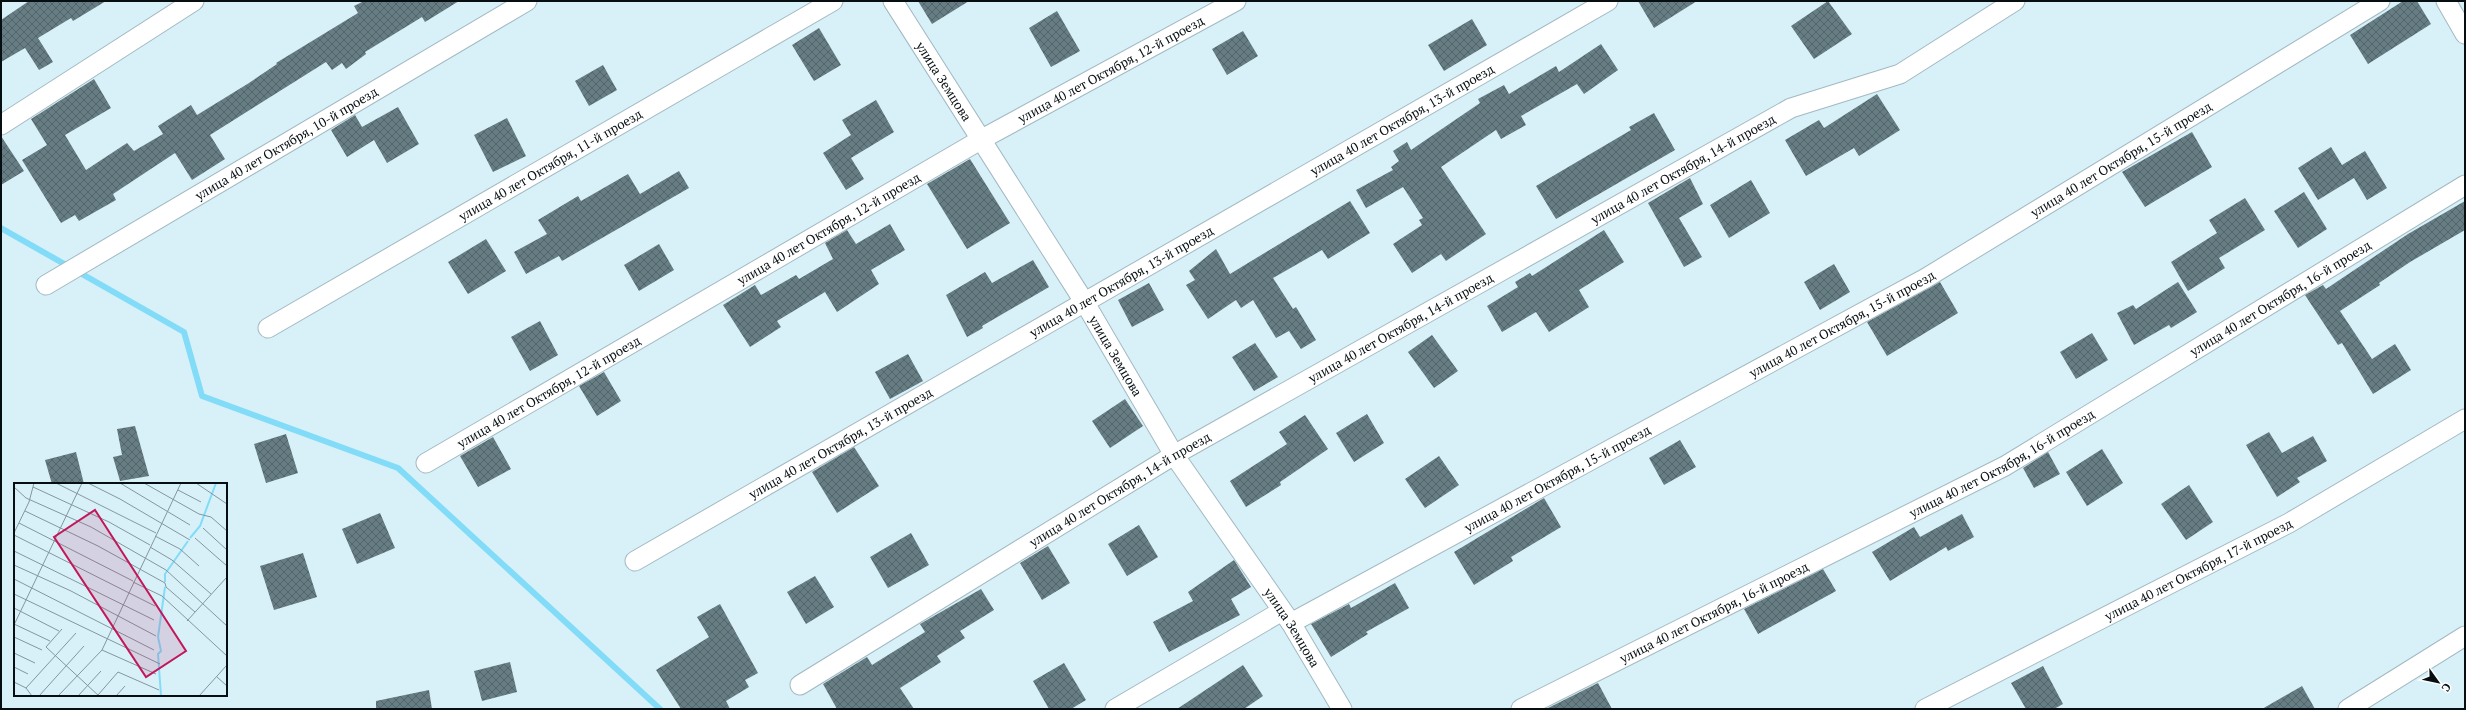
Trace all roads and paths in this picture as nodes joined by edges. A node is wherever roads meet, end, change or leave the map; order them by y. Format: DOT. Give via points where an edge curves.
graph roads {
  1 [pos="194,1"];
  2 [pos="527,1"];
  3 [pos="833,1"];
  4 [pos="893,1"];
  5 [pos="1236,1"];
  6 [pos="1608,1"];
  7 [pos="2015,1"];
  8 [pos="2380,1"];
  9 [pos="2446,1"];
  10 [pos="2465,34"];
  11 [pos="1,124"];
  12 [pos="982,139"];
  13 [pos="2465,185"];
  14 [pos="46,286"];
  15 [pos="1085,303"];
  16 [pos="268,328"];
  17 [pos="2465,419"];
  18 [pos="1174,455"];
  19 [pos="426,463"];
  20 [pos="635,561"];
  21 [pos="1286,617"];
  22 [pos="2465,636"];
  23 [pos="800,685"];
  24 [pos="1115,709"];
  25 [pos="1342,709"];
  26 [pos="1521,709"];
  27 [pos="1925,709"];
  28 [pos="2348,709"];
  1 -- 11 [label="street"];
  2 -- 14 [label="street, улица 40 лет Октября, 10-й проезд"];
  3 -- 16 [label="street, улица 40 лет Октября, 11-й проезд"];
  4 -- 12 [label="street, улица Земцова"];
  5 -- 12 [label="street, улица 40 лет Октября, 12-й проезд"];
  6 -- 15 [label="street, улица 40 лет Октября, 13-й проезд"];
  7 -- 18 [label="street, улица 40 лет Октября, 14-й проезд" via="1900,74 1791,108"];
  8 -- 21 [label="street, улица 40 лет Октября, 15-й проезд" via="1926,278"];
  9 -- 10 [label="street"];
  12 -- 15 [label="street, улица Земцова"];
  12 -- 19 [label="street, улица 40 лет Октября, 12-й проезд"];
  13 -- 26 [label="street, улица 40 лет Октября, 16-й проезд" via="2005,466"];
  15 -- 18 [label="street, улица Земцова"];
  15 -- 20 [label="street, улица 40 лет Октября, 13-й проезд"];
  17 -- 27 [label="street, улица 40 лет Октября, 17-й проезд" via="2289,523"];
  18 -- 21 [label="street, улица Земцова"];
  18 -- 23 [label="street, улица 40 лет Октября, 14-й проезд"];
  21 -- 24 [label="street, улица 40 лет Октября, 15-й проезд"];
  21 -- 25 [label="street, улица Земцова"];
  22 -- 28 [label="street"];
}
